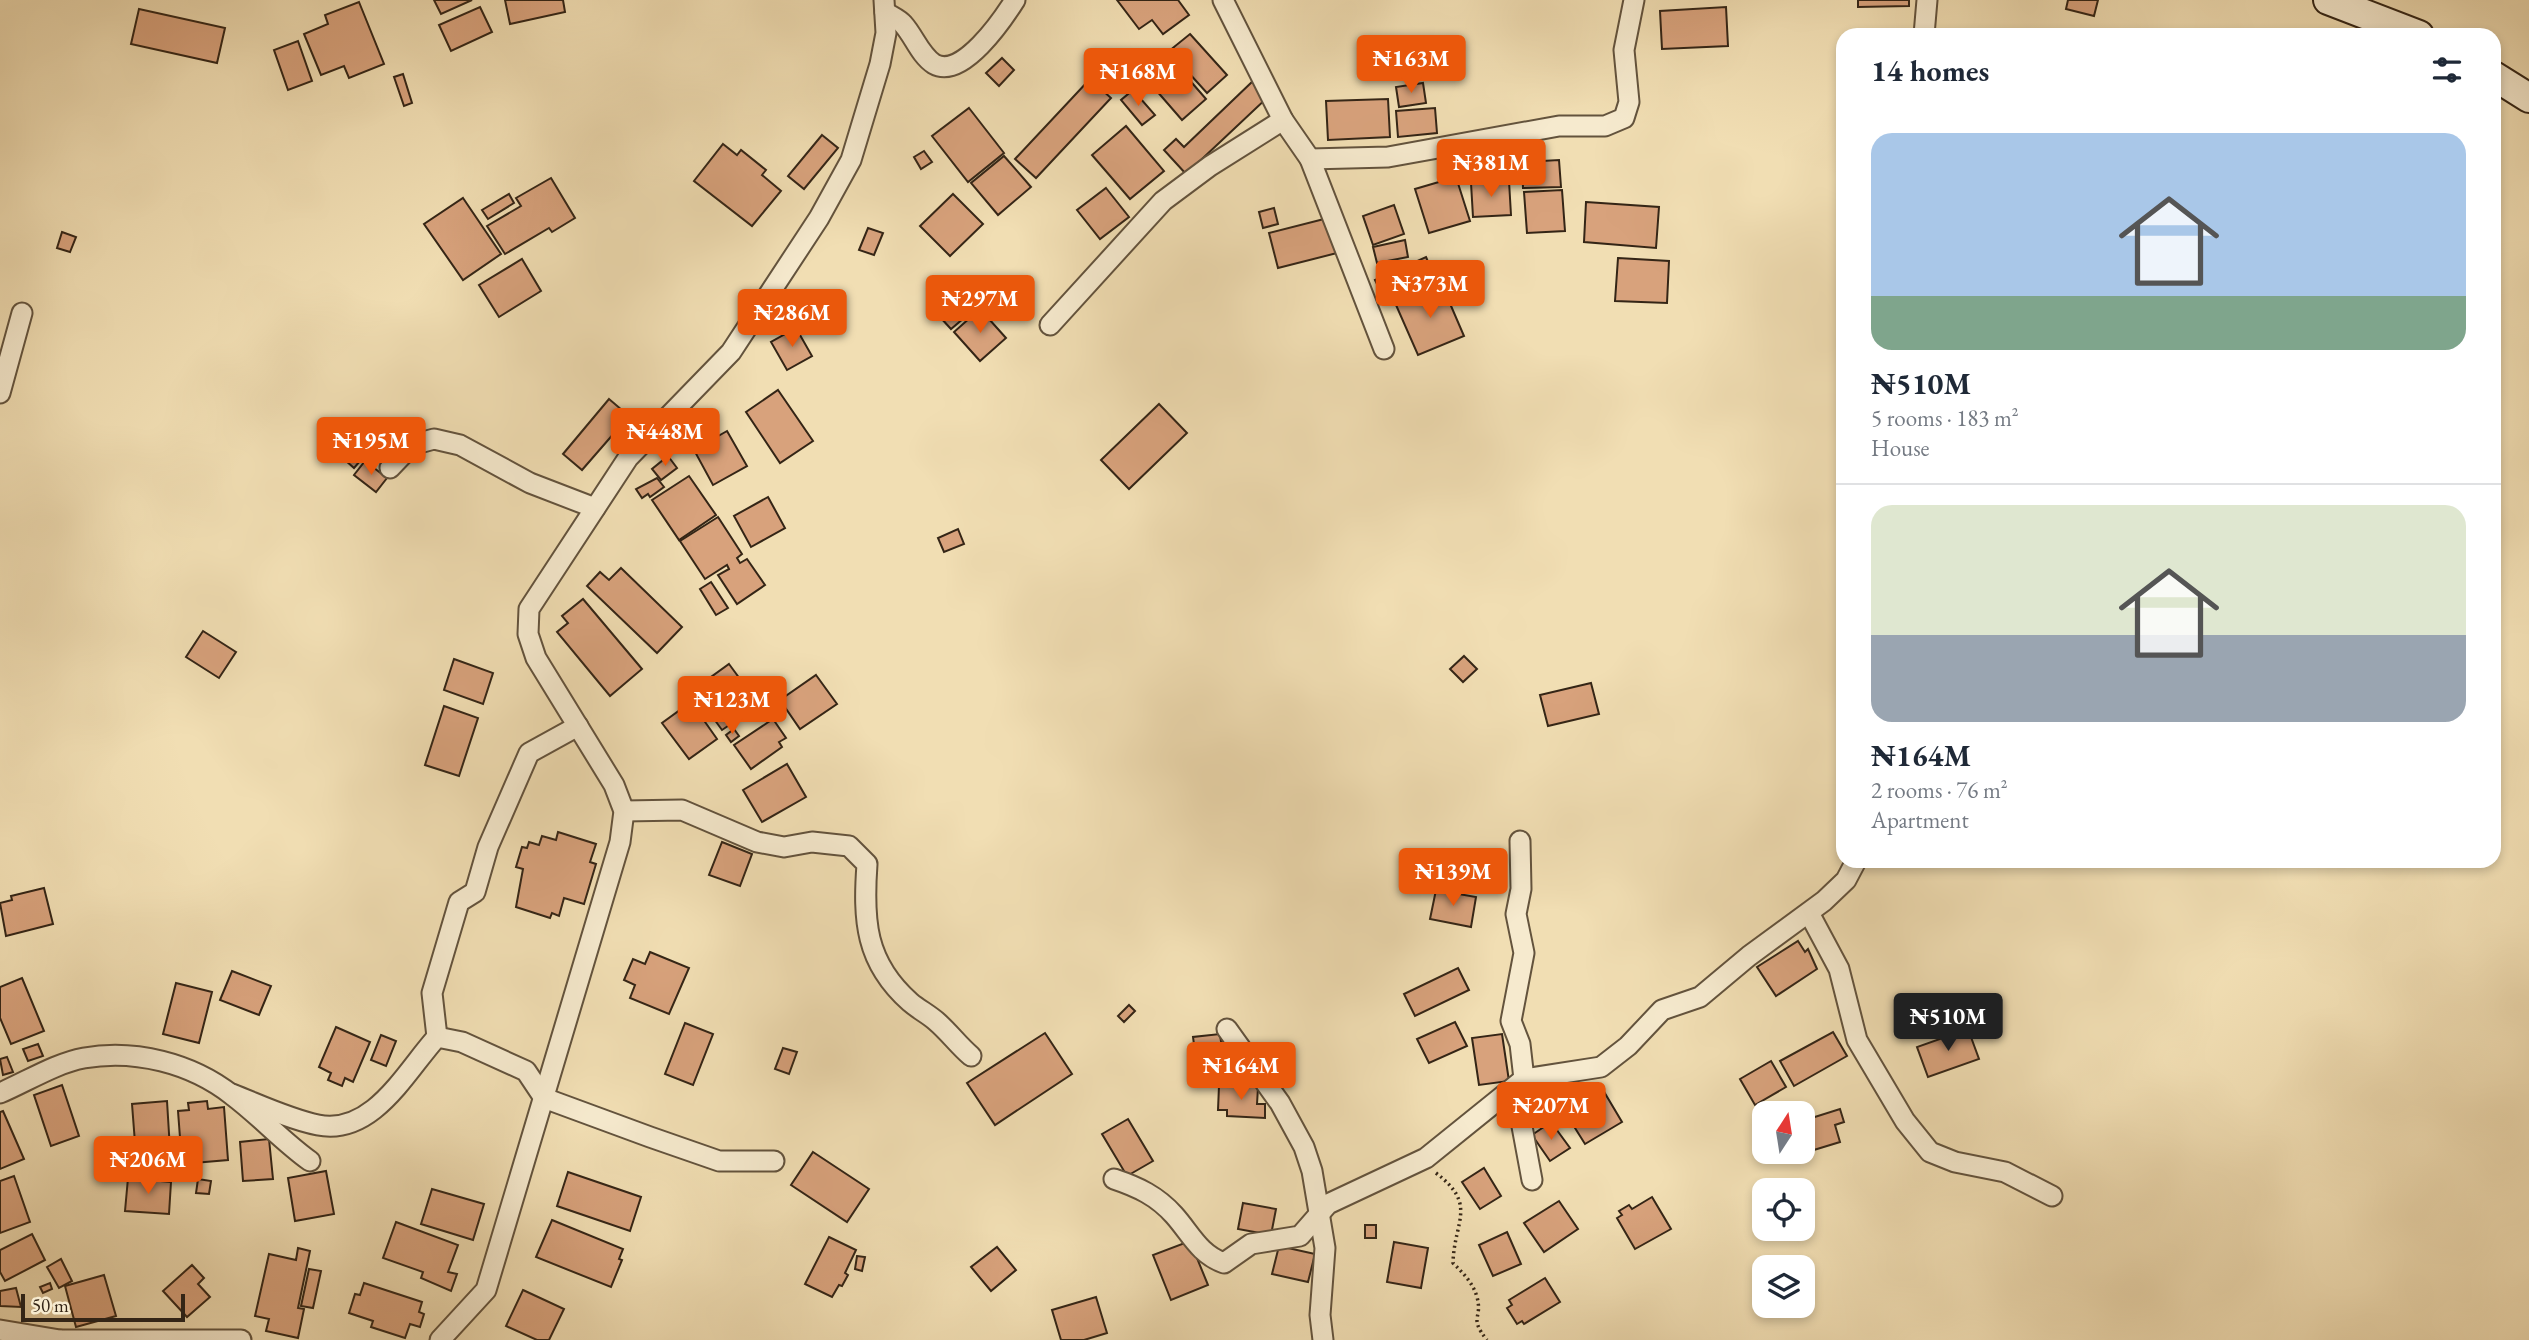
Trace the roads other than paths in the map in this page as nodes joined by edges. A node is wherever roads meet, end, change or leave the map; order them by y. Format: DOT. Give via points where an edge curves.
graph roads {
  1 [pos="1015,0"];
  2 [pos="1223,0"];
  3 [pos="1634,0"];
  4 [pos="1927,0"];
  5 [pos="2328,0"];
  6 [pos="884,6"];
  7 [pos="1925,28"];
  8 [pos="2401,28"];
  9 [pos="2501,80"];
  10 [pos="2529,98"];
  11 [pos="1283,120"];
  12 [pos="1310,159"];
  13 [pos="22,313"];
  14 [pos="1050,325"];
  15 [pos="1384,349"];
  16 [pos="0,393"];
  17 [pos="390,468"];
  18 [pos="595,508"];
  19 [pos="578,726"];
  20 [pos="624,811"];
  21 [pos="1520,841"];
  22 [pos="1852,868"];
  23 [pos="1809,913"];
  24 [pos="1227,1029"];
  25 [pos="437,1037"];
  26 [pos="971,1056"];
  27 [pos="1524,1079"];
  28 [pos="0,1093"];
  29 [pos="232,1094"];
  30 [pos="544,1098"];
  31 [pos="774,1160"];
  32 [pos="310,1161"];
  33 [pos="1114,1179"];
  34 [pos="1532,1180"];
  35 [pos="2052,1196"];
  36 [pos="1318,1213"];
  37 [pos="0,1330"];
  38 [pos="61,1340"];
  39 [pos="241,1340"];
  40 [pos="440,1340"];
  41 [pos="1323,1340"];
  1 -- 6 [label="street" via="995,31 959,63 946,67 934,64"];
  2 -- 11 [label="street"];
  3 -- 12 [label="street" via="1624,50 1629,102 1624,118 1605,126 1559,126 1388,157"];
  4 -- 7 [label="street"];
  5 -- 8 [label="street"];
  6 -- 18 [label="street" via="886,33 880,64 851,160 819,218 731,352 628,458"];
  9 -- 10 [label="street"];
  11 -- 12 [label="street"];
  11 -- 14 [label="street" via="1163,201"];
  12 -- 15 [label="street"];
  13 -- 16 [label="street"];
  17 -- 18 [label="street" via="412,445 434,439 460,444 530,484"];
  18 -- 19 [label="street" via="529,609 528,634 536,658"];
  19 -- 20 [label="street" via="614,785"];
  19 -- 25 [label="street" via="530,753 488,847 475,892 459,902 432,993"];
  20 -- 26 [label="street" via="682,810 757,842 785,847 812,842 849,846 867,864 865,921 874,953 910,1002 937,1021"];
  20 -- 30 [label="street" via="620,842"];
  21 -- 27 [label="street" via="1517,914 1524,953 1511,1021 1520,1044"];
  22 -- 23 [label="street" via="1846,880"];
  23 -- 27 [label="street" via="1700,998 1662,1010 1601,1067"];
  23 -- 35 [label="street" via="1839,968 1857,1040 1905,1121 1930,1152 2005,1172"];
  24 -- 36 [label="street" via="1280,1103 1304,1147"];
  25 -- 29 [label="street" via="374,1110 352,1123 320,1126"];
  25 -- 30 [label="street" via="462,1042 526,1071"];
  27 -- 34 [label="street" via="1521,1121"];
  27 -- 36 [label="street" via="1420,1161"];
  28 -- 29 [label="street" via="82,1058 116,1055 160,1060 200,1073"];
  29 -- 32 [label="street"];
  30 -- 31 [label="street" via="719,1161"];
  30 -- 40 [label="street" via="486,1290"];
  33 -- 36 [label="street" via="1140,1188 1162,1204 1208,1257 1224,1263 1251,1244 1300,1236"];
  36 -- 41 [label="street" via="1325,1248 1320,1315"];
  37 -- 38 [label="street"];
  38 -- 39 [label="street"];
}
